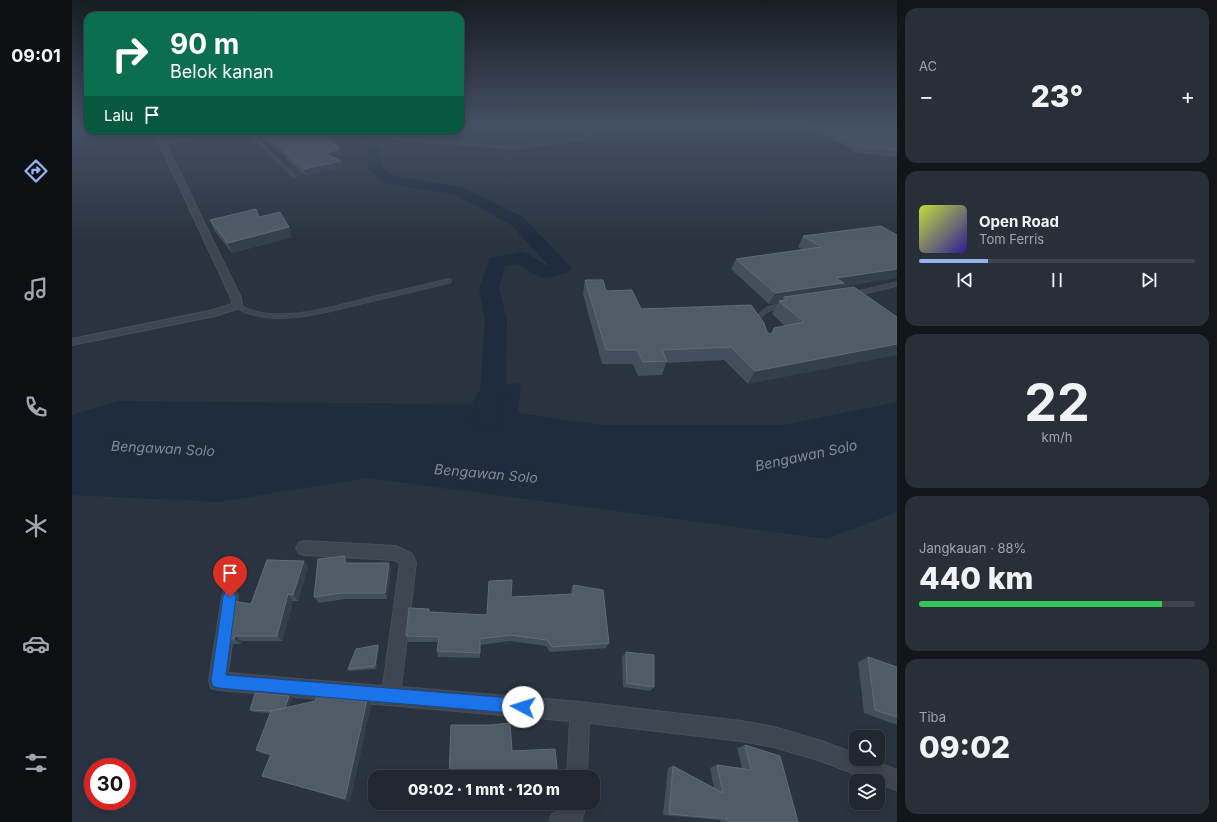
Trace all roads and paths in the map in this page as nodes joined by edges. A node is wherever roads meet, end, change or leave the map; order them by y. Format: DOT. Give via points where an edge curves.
graph roads {
  1 [pos="172,163"];
  2 [pos="281,163"];
  3 [pos="295,177"];
  4 [pos="449,281"];
  5 [pos="897,284"];
  6 [pos="848,296"];
  7 [pos="793,303"];
  8 [pos="237,306"];
  9 [pos="753,313"];
  10 [pos="761,313"];
  11 [pos="758,327"];
  12 [pos="72,342"];
  13 [pos="304,548"];
  14 [pos="230,597"];
  15 [pos="391,696"];
  16 [pos="580,712"];
  17 [pos="577,770"];
  18 [pos="897,780"];
  19 [pos="574,810"];
  20 [pos="560,822"];
  1 -- 8 [label="street" via="236,298"];
  2 -- 3 [label="lane"];
  4 -- 8 [label="lane" via="317,312 257,314 248,313"];
  5 -- 6 [label="lane"];
  7 -- 10 [label="lane" via="768,308"];
  8 -- 12 [label="street" via="215,313"];
  9 -- 10 [label="lane"];
  10 -- 11 [label="lane" via="756,319"];
  13 -- 15 [label="street" via="396,553 407,558"];
  14 -- 15 [label="street" via="218,681"];
  15 -- 16 [label="street"];
  16 -- 17 [label="street"];
  16 -- 18 [label="street" via="774,736"];
  19 -- 20 [label="street" via="572,816"];
}
